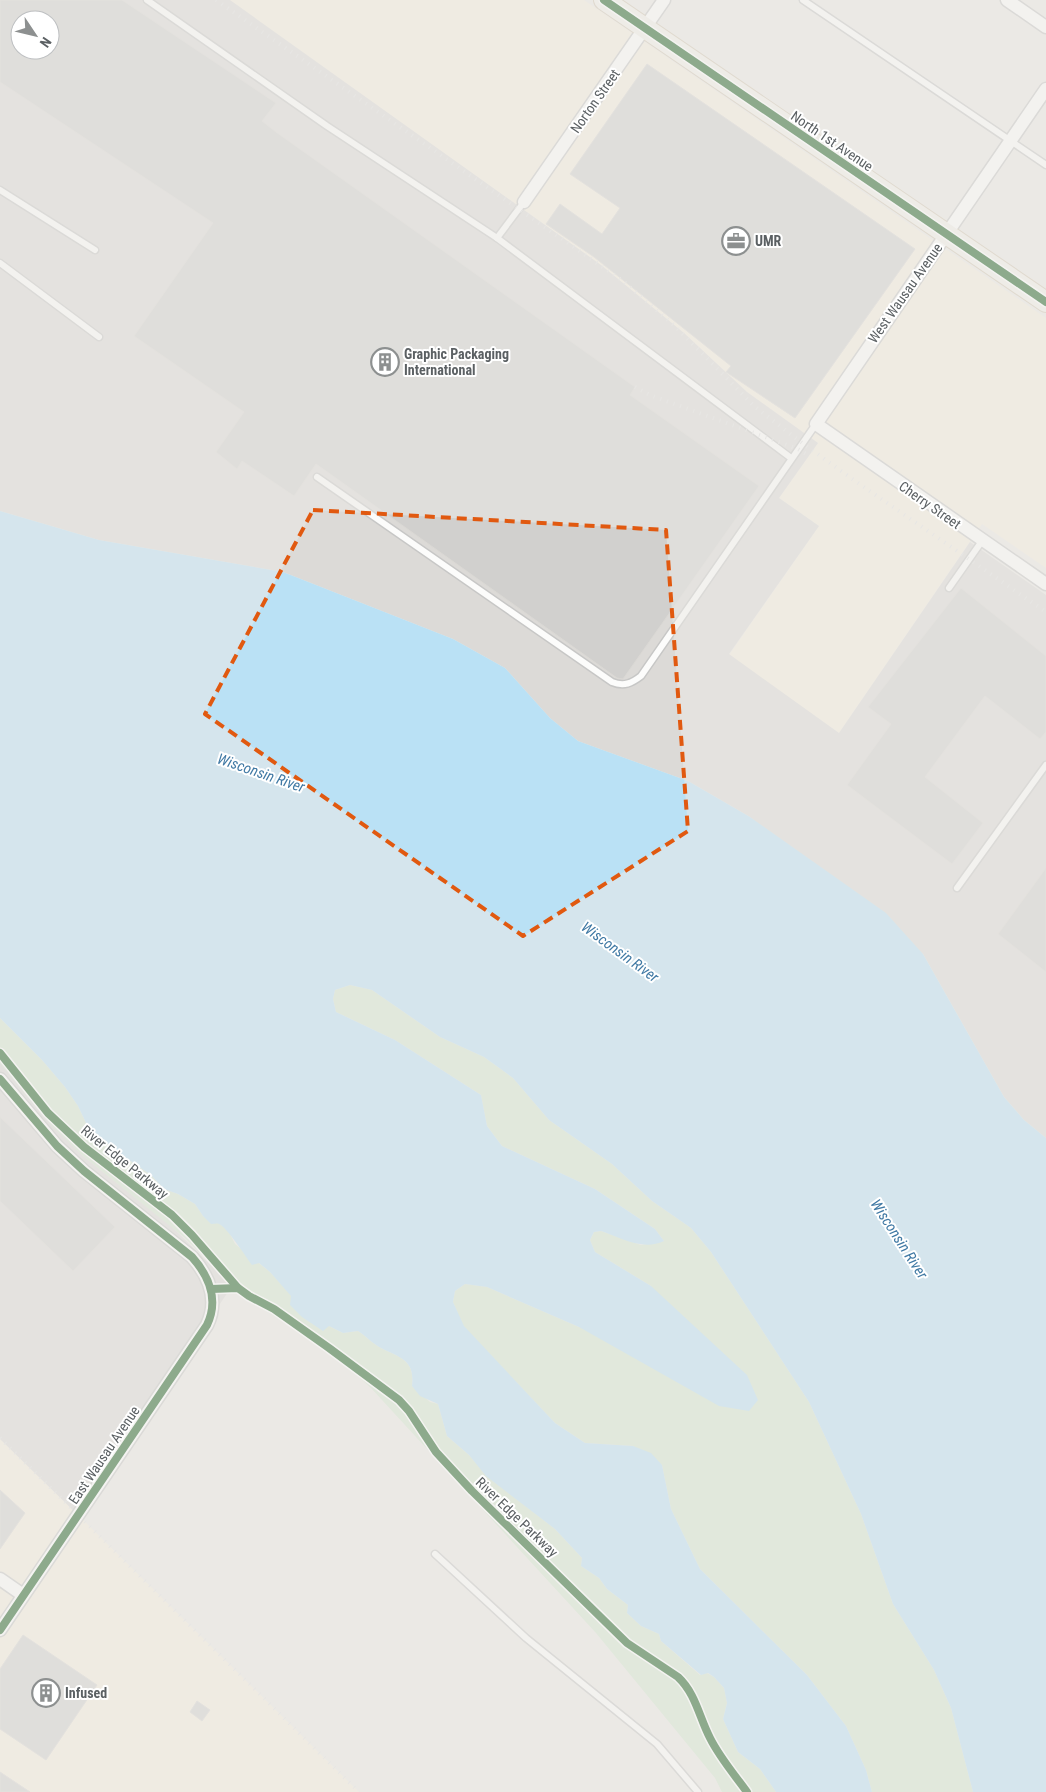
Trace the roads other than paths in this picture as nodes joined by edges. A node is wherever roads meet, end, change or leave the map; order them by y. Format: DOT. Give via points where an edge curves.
graph roads {
  1 [pos="147,0"];
  2 [pos="604,0"];
  3 [pos="664,0"];
  4 [pos="803,0"];
  5 [pos="1007,0"];
  6 [pos="1046,27"];
  7 [pos="645,28"];
  8 [pos="1046,88"];
  9 [pos="1010,141"];
  10 [pos="1046,165"];
  11 [pos="0,190"];
  12 [pos="524,202"];
  13 [pos="946,234"];
  14 [pos="497,238"];
  15 [pos="96,250"];
  16 [pos="0,263"];
  17 [pos="1046,302"];
  18 [pos="99,337"];
  19 [pos="816,424"];
  20 [pos="791,458"];
  21 [pos="316,477"];
  22 [pos="982,541"];
  23 [pos="1046,584"];
  24 [pos="949,588"];
  25 [pos="1046,765"];
  26 [pos="958,888"];
  27 [pos="0,1078"];
  28 [pos="435,1554"];
  29 [pos="0,1579"];
  30 [pos="23,1595"];
  31 [pos="0,1630"];
  32 [pos="698,1792"];
  1 -- 14 [label="lane" via="327,126"];
  2 -- 7 [label="main road, North 1st Avenue"];
  3 -- 7 [label="street, Norton Street"];
  4 -- 9 [label="lane"];
  5 -- 6 [label="street"];
  7 -- 12 [label="street, Norton Street"];
  7 -- 13 [label="main road, North 1st Avenue"];
  8 -- 9 [label="street, West Wausau Avenue"];
  9 -- 10 [label="lane"];
  9 -- 13 [label="street, West Wausau Avenue"];
  11 -- 15 [label="lane"];
  12 -- 14 [label="lane"];
  13 -- 17 [label="main road, North 1st Avenue"];
  13 -- 19 [label="street, West Wausau Avenue"];
  14 -- 20 [label="lane"];
  16 -- 18 [label="lane"];
  19 -- 20 [label="lane"];
  19 -- 22 [label="street, Cherry Street"];
  20 -- 21 [label="lane" via="641,676 624,685 604,676"];
  22 -- 23 [label="street, Cherry Street"];
  22 -- 24 [label="lane"];
  25 -- 26 [label="lane"];
  27 -- 30 [label="street, East Wausau Avenue" via="57,1146 192,1256 211,1289 212,1313 207,1324"];
  28 -- 32 [label="lane" via="526,1638 656,1744"];
  29 -- 30 [label="street"];
  30 -- 31 [label="street, East Wausau Avenue"];
}
